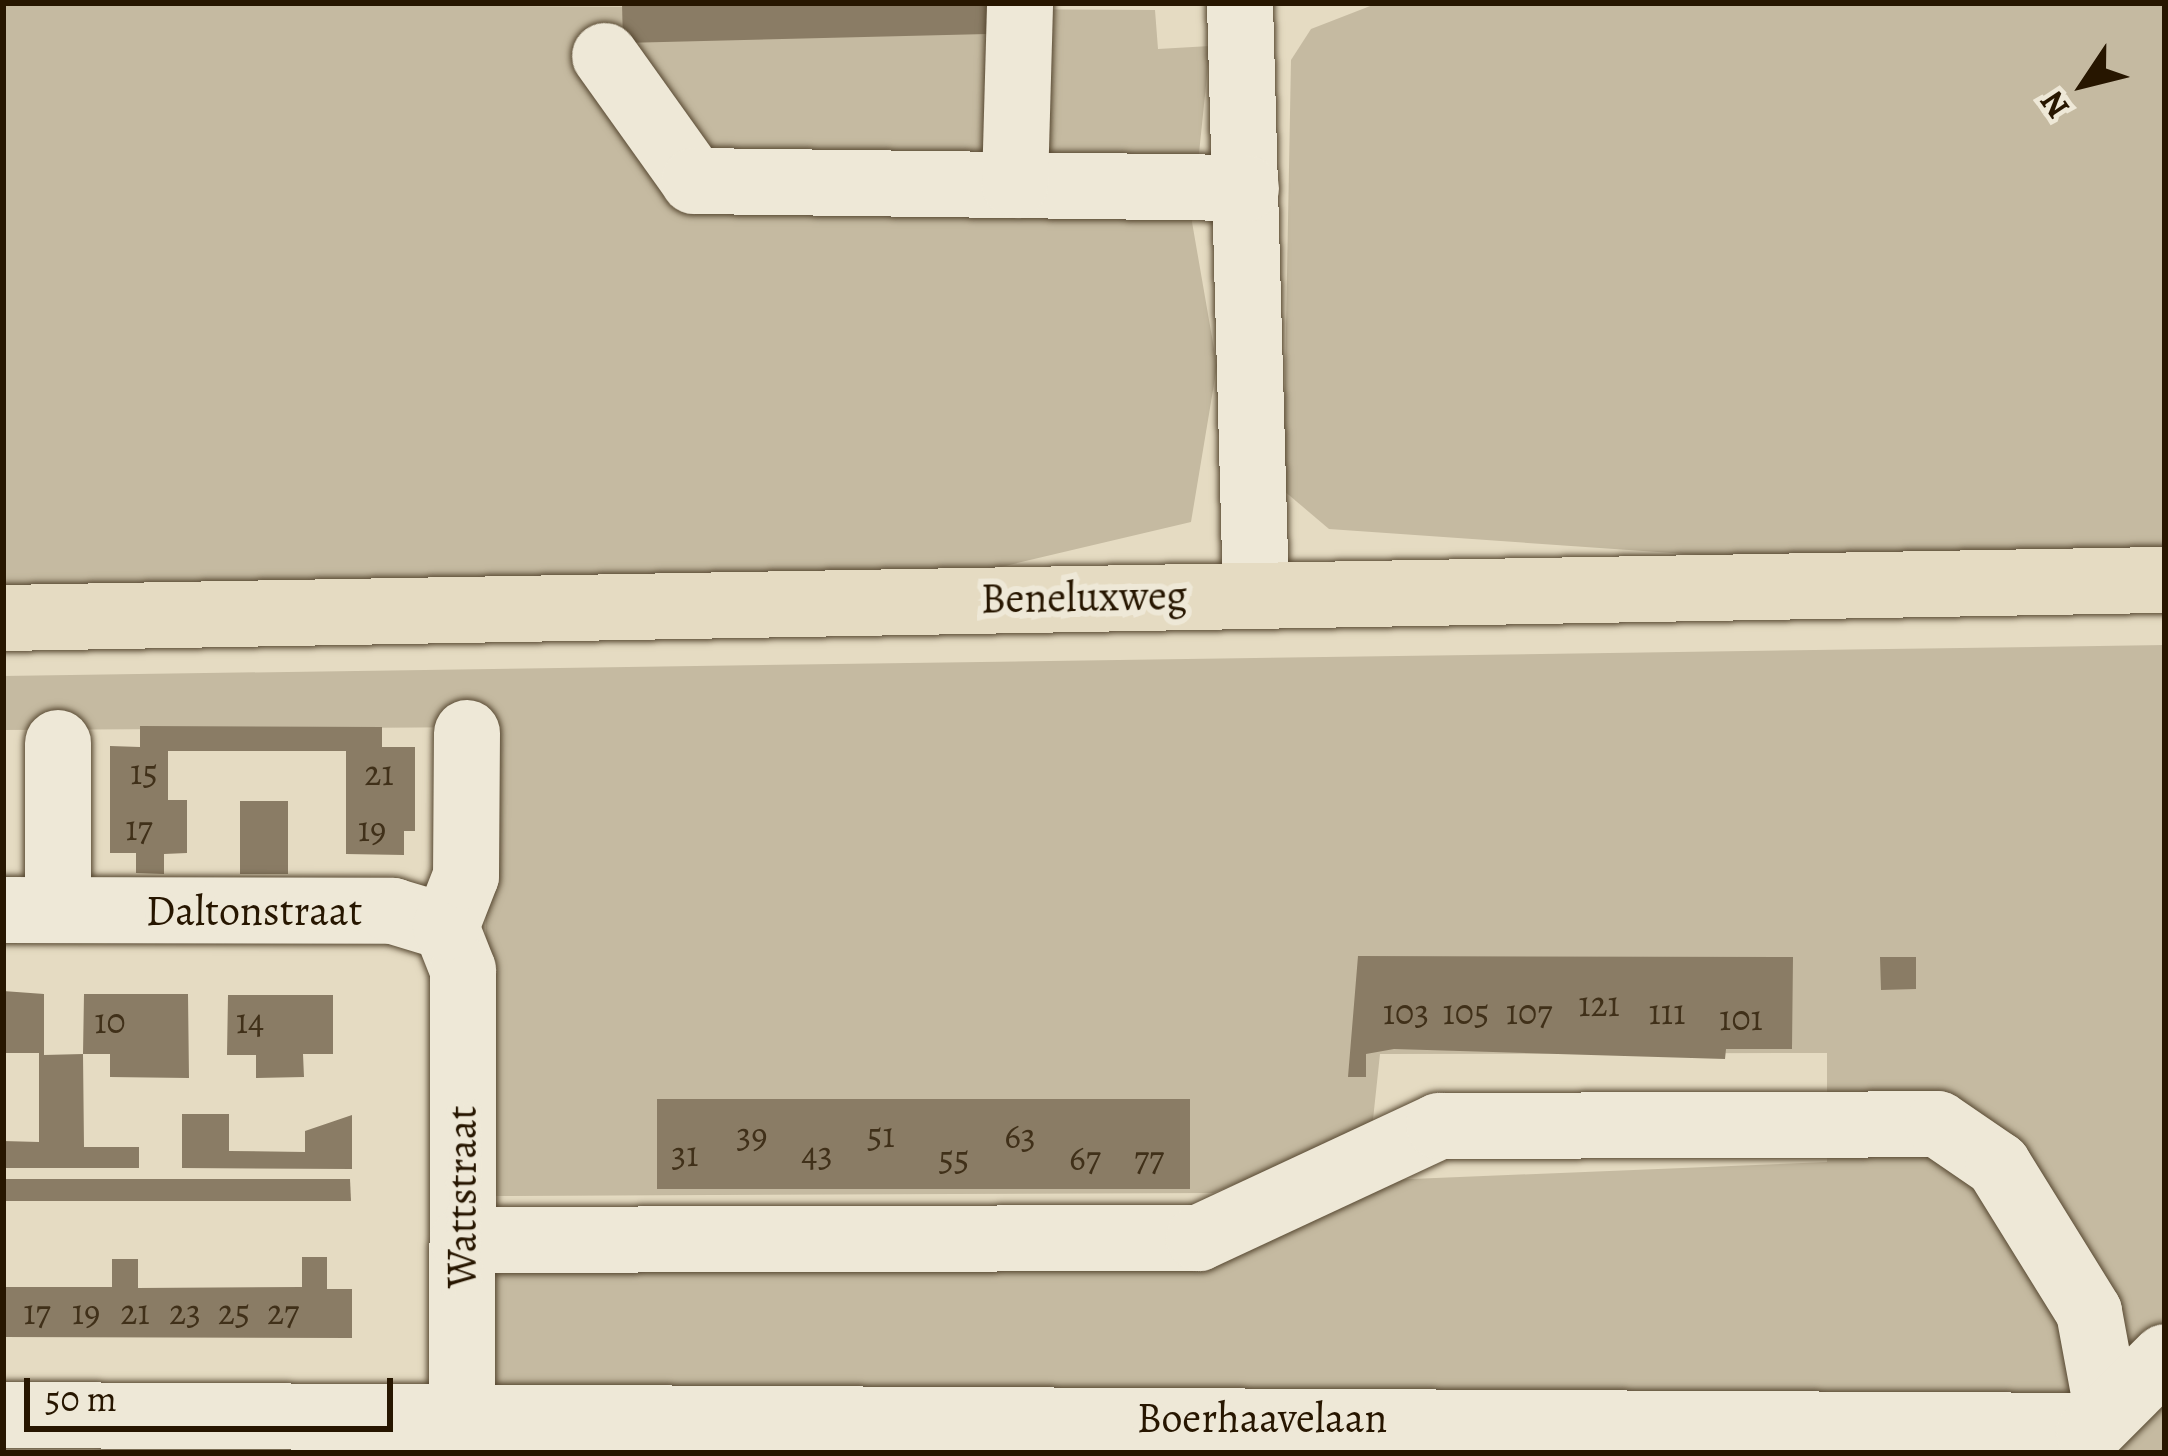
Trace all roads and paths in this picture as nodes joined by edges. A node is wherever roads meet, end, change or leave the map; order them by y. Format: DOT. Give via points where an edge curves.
graph roads {
  1 [pos="1021,3"];
  2 [pos="1240,3"];
  3 [pos="605,56"];
  4 [pos="1015,185"];
  5 [pos="1246,188"];
  6 [pos="2165,580"];
  7 [pos="1256,593"];
  8 [pos="3,618"];
  9 [pos="467,733"];
  10 [pos="58,743"];
  11 [pos="31,910"];
  12 [pos="452,934"];
  13 [pos="463,1240"];
  14 [pos="2165,1358"];
  15 [pos="3,1415"];
  16 [pos="2095,1429"];
  17 [pos="462,1434"];
  18 [pos="1118,1435"];
  1 -- 4 [label="street"];
  2 -- 5 [label="street"];
  3 -- 4 [label="street" via="694,181"];
  4 -- 5 [label="street"];
  5 -- 7 [label="street"];
  6 -- 7 [label="main road, Beneluxweg"];
  7 -- 8 [label="main road, Beneluxweg"];
  9 -- 12 [label="street" via="466,876"];
  10 -- 11 [label="street, Daltonstraat"];
  11 -- 12 [label="street, Daltonstraat" via="393,911"];
  12 -- 13 [label="street, Wattstraat"];
  13 -- 16 [label="street" via="1144,1242 1266,1214 1380,1145 1438,1126 1938,1124 1998,1165 2089,1312"];
  13 -- 17 [label="street, Wattstraat"];
  14 -- 16 [label="street"];
  15 -- 17 [label="street, Boerhaavelaan"];
  16 -- 18 [label="street, Boerhaavelaan"];
  17 -- 18 [label="street, Boerhaavelaan"];
}
